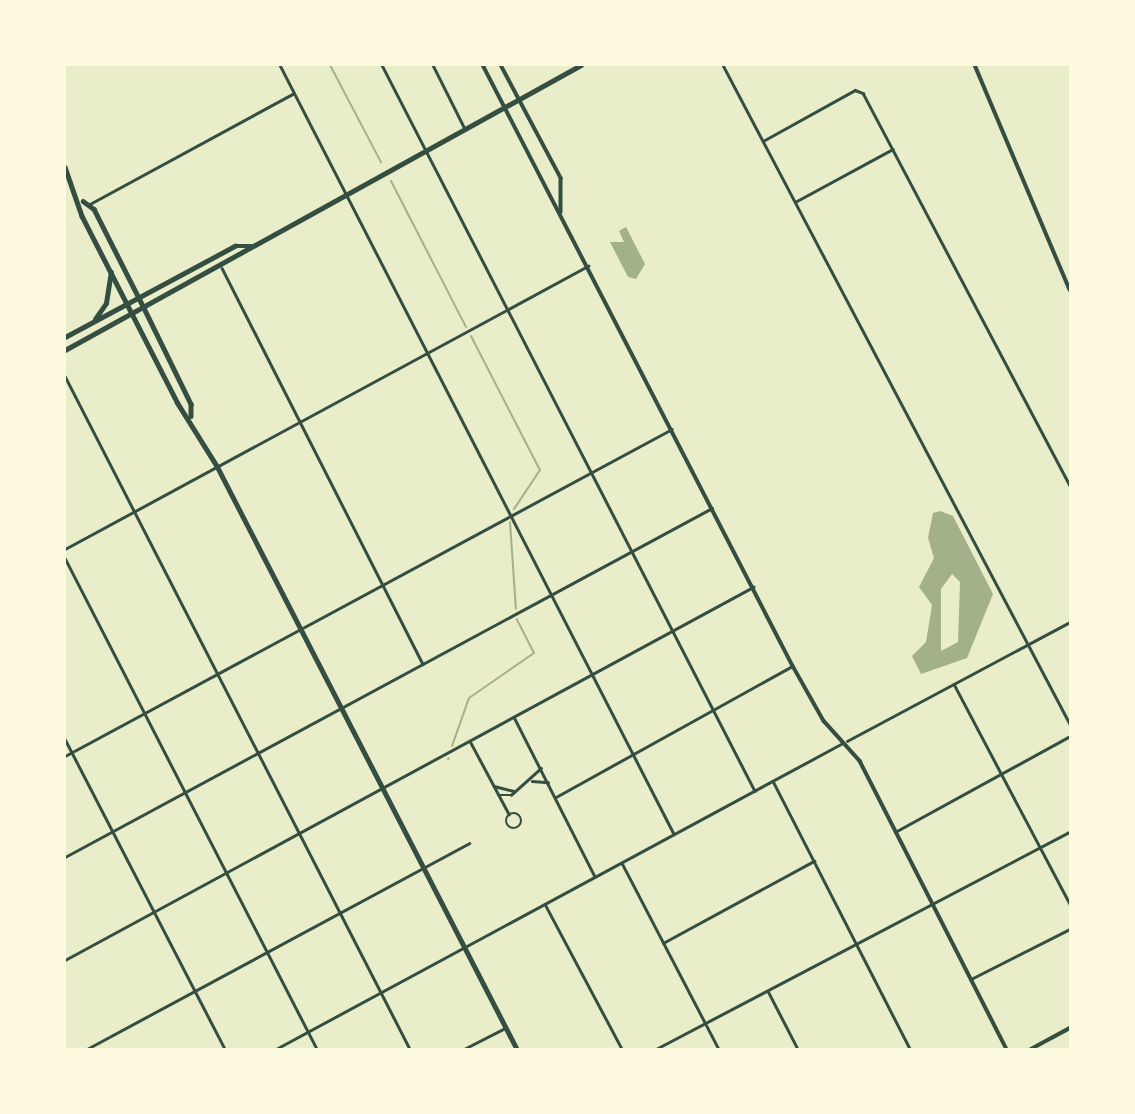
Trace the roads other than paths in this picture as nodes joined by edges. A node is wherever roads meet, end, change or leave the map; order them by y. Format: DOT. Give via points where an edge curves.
graph roads {
  1 [pos="280,65"];
  2 [pos="382,65"];
  3 [pos="432,65"];
  4 [pos="483,65"];
  5 [pos="501,65"];
  6 [pos="581,65"];
  7 [pos="723,65"];
  8 [pos="975,65"];
  9 [pos="294,92"];
  10 [pos="518,97"];
  11 [pos="504,104"];
  12 [pos="464,127"];
  13 [pos="763,141"];
  14 [pos="894,149"];
  15 [pos="426,151"];
  16 [pos="65,167"];
  17 [pos="346,193"];
  18 [pos="82,201"];
  19 [pos="795,202"];
  20 [pos="88,205"];
  21 [pos="561,214"];
  22 [pos="250,246"];
  23 [pos="588,266"];
  24 [pos="222,268"];
  25 [pos="111,271"];
  26 [pos="1070,290"];
  27 [pos="139,297"];
  28 [pos="127,303"];
  29 [pos="144,308"];
  30 [pos="508,310"];
  31 [pos="133,314"];
  32 [pos="93,322"];
  33 [pos="65,337"];
  34 [pos="65,350"];
  35 [pos="429,353"];
  36 [pos="65,376"];
  37 [pos="191,417"];
  38 [pos="301,424"];
  39 [pos="672,429"];
  40 [pos="217,467"];
  41 [pos="591,473"];
  42 [pos="1070,486"];
  43 [pos="712,508"];
  44 [pos="134,512"];
  45 [pos="512,515"];
  46 [pos="65,549"];
  47 [pos="632,552"];
  48 [pos="65,558"];
  49 [pos="383,585"];
  50 [pos="753,587"];
  51 [pos="552,595"];
  52 [pos="1070,622"];
  53 [pos="300,629"];
  54 [pos="673,631"];
  55 [pos="1028,644"];
  56 [pos="423,664"];
  57 [pos="793,666"];
  58 [pos="218,674"];
  59 [pos="593,675"];
  60 [pos="954,684"];
  61 [pos="341,708"];
  62 [pos="713,710"];
  63 [pos="144,713"];
  64 [pos="514,718"];
  65 [pos="1070,724"];
  66 [pos="1070,736"];
  67 [pos="65,738"];
  68 [pos="470,741"];
  69 [pos="847,741"];
  70 [pos="841,744"];
  71 [pos="72,752"];
  72 [pos="258,753"];
  73 [pos="633,755"];
  74 [pos="65,756"];
  75 [pos="541,768"];
  76 [pos="1001,772"];
  77 [pos="532,781"];
  78 [pos="773,781"];
  79 [pos="548,782"];
  80 [pos="493,785"];
  81 [pos="383,789"];
  82 [pos="514,791"];
  83 [pos="755,791"];
  84 [pos="185,792"];
  85 [pos="498,795"];
  86 [pos="556,797"];
  87 [pos="509,814"];
  88 [pos="113,831"];
  89 [pos="895,832"];
  90 [pos="1070,832"];
  91 [pos="300,834"];
  92 [pos="674,834"];
  93 [pos="469,843"];
  94 [pos="1042,848"];
  95 [pos="65,857"];
  96 [pos="814,861"];
  97 [pos="621,863"];
  98 [pos="423,867"];
  99 [pos="227,873"];
  100 [pos="594,877"];
  101 [pos="545,904"];
  102 [pos="1070,904"];
  103 [pos="933,906"];
  104 [pos="155,912"];
  105 [pos="340,912"];
  106 [pos="1070,929"];
  107 [pos="663,943"];
  108 [pos="857,945"];
  109 [pos="464,947"];
  110 [pos="267,952"];
  111 [pos="65,960"];
  112 [pos="971,979"];
  113 [pos="195,991"];
  114 [pos="768,991"];
  115 [pos="381,992"];
  116 [pos="706,1023"];
  117 [pos="505,1027"];
  118 [pos="1070,1028"];
  119 [pos="308,1032"];
  120 [pos="87,1049"];
  121 [pos="225,1049"];
  122 [pos="276,1049"];
  123 [pos="317,1049"];
  124 [pos="410,1049"];
  125 [pos="464,1049"];
  126 [pos="517,1049"];
  127 [pos="622,1049"];
  128 [pos="656,1049"];
  129 [pos="719,1049"];
  130 [pos="799,1049"];
  131 [pos="910,1049"];
  132 [pos="1007,1049"];
  133 [pos="1031,1049"];
  1 -- 9 [label="street"];
  2 -- 15 [label="street"];
  3 -- 12 [label="street"];
  4 -- 11 [label="street"];
  5 -- 10 [label="street"];
  6 -- 10 [label="highway"];
  7 -- 13 [label="street"];
  8 -- 26 [label="street"];
  9 -- 17 [label="street"];
  9 -- 20 [label="street"];
  10 -- 11 [label="highway"];
  10 -- 21 [label="street" via="561,178"];
  11 -- 12 [label="highway"];
  11 -- 21 [label="street"];
  12 -- 15 [label="highway"];
  13 -- 14 [label="street" via="862,91"];
  13 -- 19 [label="street"];
  14 -- 19 [label="street"];
  14 -- 42 [label="street"];
  15 -- 17 [label="highway"];
  15 -- 30 [label="street"];
  16 -- 18 [label="highway"];
  17 -- 22 [label="highway"];
  17 -- 35 [label="street"];
  18 -- 20 [label="highway"];
  18 -- 25 [label="highway" via="82,216"];
  19 -- 55 [label="street"];
  20 -- 27 [label="highway"];
  21 -- 23 [label="street"];
  22 -- 24 [label="highway"];
  22 -- 27 [label="highway" via="235,246"];
  23 -- 30 [label="street"];
  23 -- 39 [label="street"];
  24 -- 29 [label="highway"];
  24 -- 38 [label="street"];
  25 -- 28 [label="highway"];
  25 -- 32 [label="highway" via="106,303"];
  27 -- 28 [label="highway"];
  27 -- 29 [label="highway"];
  28 -- 31 [label="highway"];
  28 -- 32 [label="highway"];
  29 -- 31 [label="highway"];
  29 -- 37 [label="highway" via="191,404"];
  30 -- 35 [label="street"];
  30 -- 41 [label="street"];
  31 -- 34 [label="highway"];
  31 -- 37 [label="highway"];
  32 -- 33 [label="highway"];
  35 -- 38 [label="street"];
  35 -- 45 [label="street"];
  36 -- 44 [label="street"];
  37 -- 40 [label="highway"];
  38 -- 40 [label="street"];
  38 -- 49 [label="street"];
  39 -- 41 [label="street"];
  39 -- 43 [label="street"];
  40 -- 44 [label="street"];
  40 -- 53 [label="highway"];
  41 -- 45 [label="street"];
  41 -- 47 [label="street"];
  43 -- 47 [label="street"];
  43 -- 50 [label="street"];
  44 -- 46 [label="street"];
  44 -- 58 [label="street"];
  45 -- 49 [label="street"];
  45 -- 51 [label="street"];
  47 -- 51 [label="street"];
  47 -- 54 [label="street"];
  48 -- 63 [label="street"];
  49 -- 53 [label="street"];
  49 -- 56 [label="street"];
  50 -- 54 [label="street"];
  50 -- 57 [label="street"];
  51 -- 56 [label="street"];
  51 -- 59 [label="street"];
  52 -- 55 [label="street"];
  53 -- 58 [label="street"];
  53 -- 61 [label="highway"];
  54 -- 59 [label="street"];
  54 -- 62 [label="street"];
  55 -- 60 [label="street"];
  55 -- 65 [label="street"];
  56 -- 61 [label="street"];
  57 -- 62 [label="street"];
  57 -- 70 [label="street"];
  58 -- 63 [label="street"];
  58 -- 72 [label="street"];
  59 -- 64 [label="street"];
  59 -- 73 [label="street"];
  60 -- 69 [label="street"];
  60 -- 76 [label="street"];
  61 -- 72 [label="street"];
  61 -- 81 [label="highway"];
  62 -- 73 [label="street"];
  62 -- 83 [label="street"];
  63 -- 71 [label="street"];
  63 -- 84 [label="street"];
  64 -- 68 [label="street"];
  64 -- 75 [label="street"];
  66 -- 76 [label="street"];
  67 -- 71 [label="street"];
  68 -- 80 [label="street"];
  68 -- 81 [label="street"];
  69 -- 70 [label="street"];
  69 -- 89 [label="street"];
  70 -- 78 [label="street"];
  71 -- 74 [label="street"];
  71 -- 88 [label="street"];
  72 -- 84 [label="street"];
  72 -- 91 [label="street"];
  73 -- 86 [label="street"];
  73 -- 92 [label="street"];
  75 -- 77 [label="street"];
  75 -- 79 [label="street"];
  76 -- 89 [label="street"];
  76 -- 94 [label="street"];
  77 -- 79 [label="street"];
  77 -- 82 [label="street"];
  78 -- 83 [label="street"];
  78 -- 96 [label="street"];
  79 -- 86 [label="street"];
  80 -- 82 [label="street"];
  80 -- 85 [label="street"];
  81 -- 91 [label="street"];
  81 -- 98 [label="highway"];
  82 -- 85 [label="street"];
  83 -- 92 [label="street"];
  84 -- 88 [label="street"];
  84 -- 99 [label="street"];
  85 -- 87 [label="street"];
  86 -- 100 [label="street"];
  87 -- 87 [label="street" via="522,817 519,827 508,826"];
  88 -- 95 [label="street"];
  88 -- 104 [label="street"];
  89 -- 103 [label="street"];
  90 -- 94 [label="street"];
  91 -- 99 [label="street"];
  91 -- 105 [label="street"];
  92 -- 97 [label="street"];
  93 -- 98 [label="street"];
  94 -- 102 [label="street"];
  94 -- 103 [label="street"];
  96 -- 107 [label="street"];
  96 -- 108 [label="street"];
  97 -- 100 [label="street"];
  97 -- 107 [label="street"];
  98 -- 105 [label="street"];
  98 -- 109 [label="highway"];
  99 -- 104 [label="street"];
  99 -- 110 [label="street"];
  100 -- 101 [label="street"];
  101 -- 109 [label="street"];
  101 -- 127 [label="street"];
  103 -- 108 [label="street"];
  103 -- 112 [label="street"];
  104 -- 111 [label="street"];
  104 -- 113 [label="street"];
  105 -- 110 [label="street"];
  105 -- 115 [label="street"];
  106 -- 112 [label="street"];
  107 -- 116 [label="street"];
  108 -- 114 [label="street"];
  108 -- 131 [label="street"];
  109 -- 115 [label="street"];
  109 -- 117 [label="highway"];
  110 -- 113 [label="street"];
  110 -- 119 [label="street"];
  112 -- 132 [label="street"];
  113 -- 120 [label="street"];
  113 -- 121 [label="street"];
  114 -- 116 [label="street"];
  114 -- 130 [label="street"];
  115 -- 119 [label="street"];
  115 -- 124 [label="street"];
  116 -- 128 [label="street"];
  116 -- 129 [label="street"];
  117 -- 125 [label="street"];
  117 -- 126 [label="highway"];
  118 -- 133 [label="street"];
  119 -- 122 [label="street"];
  119 -- 123 [label="street"];
}
